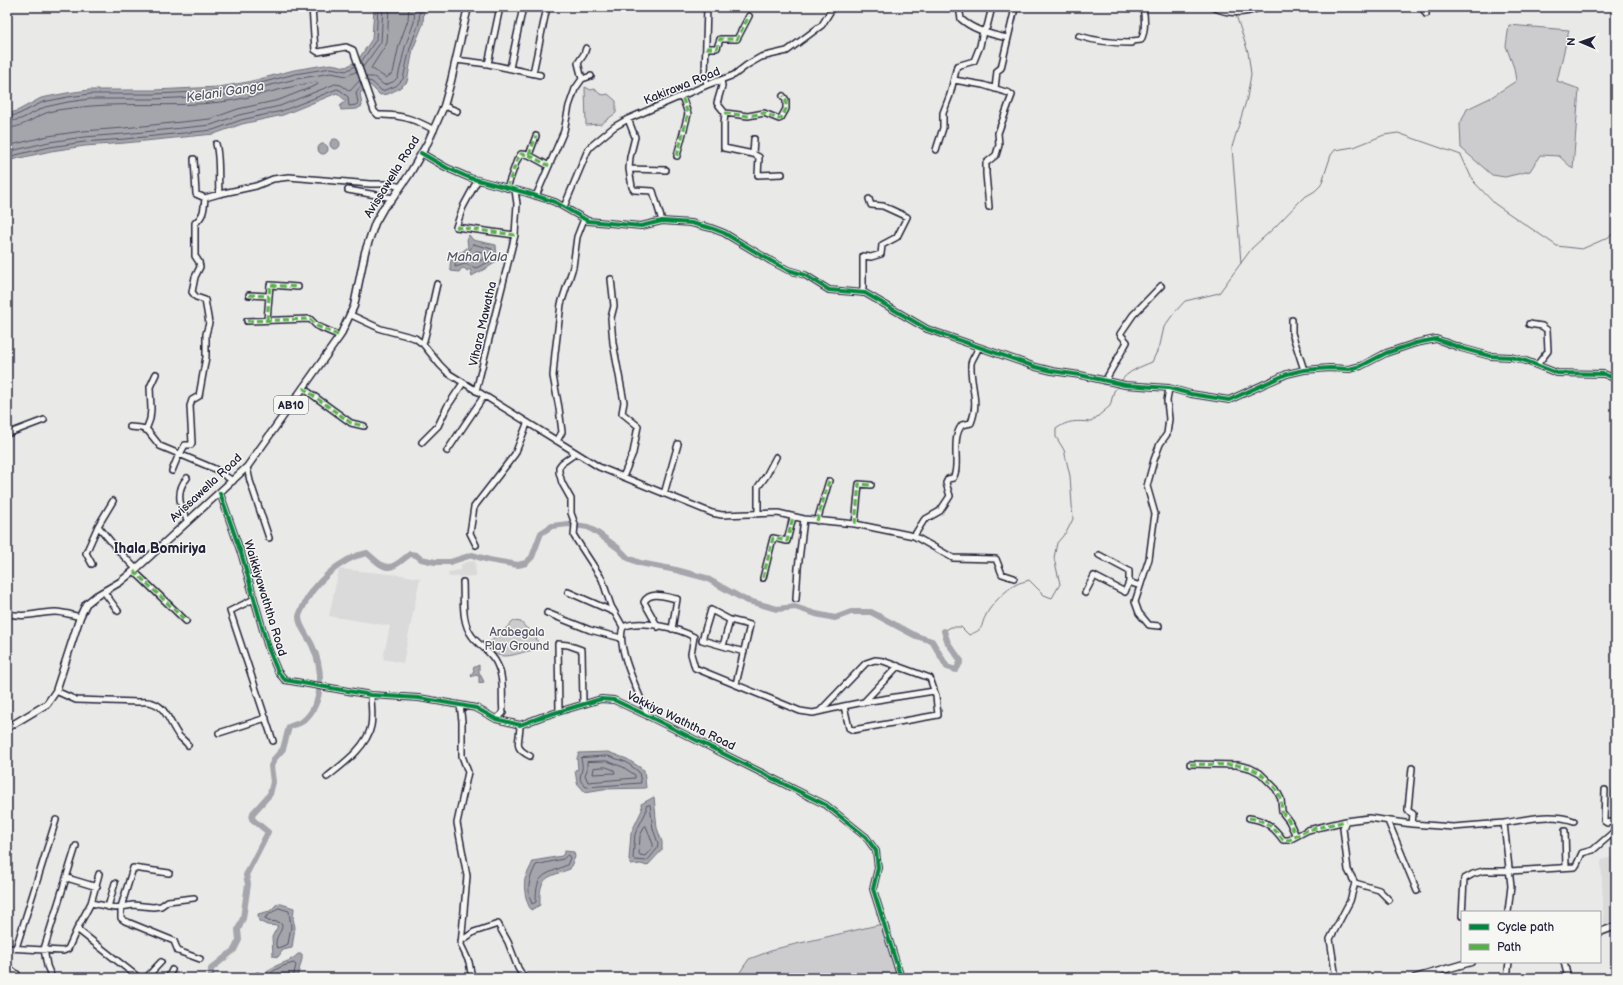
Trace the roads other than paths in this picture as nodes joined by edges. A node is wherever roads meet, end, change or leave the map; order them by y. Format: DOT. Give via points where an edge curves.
graph roads {
  1 [pos="312,7"];
  2 [pos="468,7"];
  3 [pos="500,7"];
  4 [pos="523,7"];
  5 [pos="547,7"];
  6 [pos="707,7"];
  7 [pos="833,7"];
  8 [pos="959,7"];
  9 [pos="992,7"];
  10 [pos="1143,7"];
  11 [pos="1213,7"];
  12 [pos="1261,7"];
  13 [pos="1422,7"];
  14 [pos="1614,7"];
  15 [pos="1015,8"];
  16 [pos="1616,11"];
  17 [pos="1426,14"];
  18 [pos="749,16"];
  19 [pos="983,31"];
  20 [pos="1079,36"];
  21 [pos="1008,38"];
  22 [pos="586,48"];
  23 [pos="706,48"];
  24 [pos="456,60"];
  25 [pos="488,64"];
  26 [pos="510,68"];
  27 [pos="533,73"];
  28 [pos="540,75"];
  29 [pos="591,76"];
  30 [pos="582,79"];
  31 [pos="721,80"];
  32 [pos="954,80"];
  33 [pos="707,85"];
  34 [pos="995,89"];
  35 [pos="682,96"];
  36 [pos="782,96"];
  37 [pos="444,106"];
  38 [pos="457,111"];
  39 [pos="725,113"];
  40 [pos="628,119"];
  41 [pos="434,130"];
  42 [pos="536,136"];
  43 [pos="754,139"];
  44 [pos="216,144"];
  45 [pos="936,150"];
  46 [pos="421,154"];
  47 [pos="753,154"];
  48 [pos="529,155"];
  49 [pos="677,156"];
  50 [pos="194,159"];
  51 [pos="549,166"];
  52 [pos="629,169"];
  53 [pos="666,170"];
  54 [pos="782,174"];
  55 [pos="477,181"];
  56 [pos="401,187"];
  57 [pos="507,188"];
  58 [pos="348,190"];
  59 [pos="515,190"];
  60 [pos="219,194"];
  61 [pos="536,196"];
  62 [pos="205,198"];
  63 [pos="393,198"];
  64 [pos="869,199"];
  65 [pos="564,207"];
  66 [pos="989,207"];
  67 [pos="584,219"];
  68 [pos="662,221"];
  69 [pos="515,235"];
  70 [pos="611,279"];
  71 [pos="436,284"];
  72 [pos="1161,286"];
  73 [pos="298,288"];
  74 [pos="862,293"];
  75 [pos="249,295"];
  76 [pos="269,296"];
  77 [pos="351,315"];
  78 [pos="267,320"];
  79 [pos="1292,320"];
  80 [pos="247,321"];
  81 [pos="1530,324"];
  82 [pos="340,336"];
  83 [pos="423,344"];
  84 [pos="978,348"];
  85 [pos="1537,366"];
  86 [pos="1304,370"];
  87 [pos="156,374"];
  88 [pos="1616,379"];
  89 [pos="1105,381"];
  90 [pos="463,383"];
  91 [pos="303,388"];
  92 [pos="1169,388"];
  93 [pos="476,391"];
  94 [pos="484,396"];
  95 [pos="44,420"];
  96 [pos="527,424"];
  97 [pos="364,426"];
  98 [pos="130,427"];
  99 [pos="146,430"];
  100 [pos="7,434"];
  101 [pos="557,441"];
  102 [pos="422,442"];
  103 [pos="678,444"];
  104 [pos="448,451"];
  105 [pos="573,451"];
  106 [pos="180,454"];
  107 [pos="776,458"];
  108 [pos="247,467"];
  109 [pos="172,471"];
  110 [pos="623,477"];
  111 [pos="187,478"];
  112 [pos="233,481"];
  113 [pos="829,481"];
  114 [pos="871,485"];
  115 [pos="220,493"];
  116 [pos="664,494"];
  117 [pos="113,501"];
  118 [pos="758,514"];
  119 [pos="793,517"];
  120 [pos="804,519"];
  121 [pos="188,521"];
  122 [pos="817,521"];
  123 [pos="855,524"];
  124 [pos="98,526"];
  125 [pos="914,536"];
  126 [pos="269,538"];
  127 [pos="476,545"];
  128 [pos="1099,555"];
  129 [pos="92,564"];
  130 [pos="135,570"];
  131 [pos="763,578"];
  132 [pos="1014,578"];
  133 [pos="463,582"];
  134 [pos="1129,582"];
  135 [pos="1140,586"];
  136 [pos="104,592"];
  137 [pos="568,592"];
  138 [pos="1085,593"];
  139 [pos="254,599"];
  140 [pos="796,599"];
  141 [pos="118,611"];
  142 [pos="614,612"];
  143 [pos="7,613"];
  144 [pos="547,613"];
  145 [pos="80,617"];
  146 [pos="730,620"];
  147 [pos="186,621"];
  148 [pos="658,626"];
  149 [pos="1160,626"];
  150 [pos="623,627"];
  151 [pos="672,629"];
  152 [pos="694,637"];
  153 [pos="621,638"];
  154 [pos="702,640"];
  155 [pos="724,646"];
  156 [pos="744,652"];
  157 [pos="898,666"];
  158 [pos="736,684"];
  159 [pos="934,690"];
  160 [pos="56,691"];
  161 [pos="371,695"];
  162 [pos="864,702"];
  163 [pos="584,703"];
  164 [pos="460,705"];
  165 [pos="844,706"];
  166 [pos="558,711"];
  167 [pos="820,711"];
  168 [pos="648,716"];
  169 [pos="266,718"];
  170 [pos="496,719"];
  171 [pos="520,725"];
  172 [pos="7,728"];
  173 [pos="219,733"];
  174 [pos="273,741"];
  175 [pos="188,744"];
  176 [pos="530,756"];
  177 [pos="1190,764"];
  178 [pos="1412,768"];
  179 [pos="327,777"];
  180 [pos="1605,790"];
  181 [pos="1616,792"];
  182 [pos="1616,816"];
  183 [pos="1249,818"];
  184 [pos="56,820"];
  185 [pos="1346,821"];
  186 [pos="1388,821"];
  187 [pos="1574,821"];
  188 [pos="1616,821"];
  189 [pos="1504,823"];
  190 [pos="1412,824"];
  191 [pos="1616,830"];
  192 [pos="1565,831"];
  193 [pos="1296,836"];
  194 [pos="76,846"];
  195 [pos="1566,867"];
  196 [pos="1509,871"];
  197 [pos="169,872"];
  198 [pos="99,874"];
  199 [pos="67,878"];
  200 [pos="1355,882"];
  201 [pos="115,883"];
  202 [pos="97,887"];
  203 [pos="1418,891"];
  204 [pos="194,898"];
  205 [pos="1389,900"];
  206 [pos="91,903"];
  207 [pos="108,907"];
  208 [pos="122,907"];
  209 [pos="1462,911"];
  210 [pos="1508,911"];
  211 [pos="1616,926"];
  212 [pos="77,929"];
  213 [pos="1601,932"];
  214 [pos="461,941"];
  215 [pos="7,948"];
  216 [pos="16,948"];
  217 [pos="44,949"];
  218 [pos="200,959"];
  219 [pos="161,962"];
  220 [pos="1464,963"];
  221 [pos="1509,963"];
  222 [pos="1564,963"];
  223 [pos="7,967"];
  224 [pos="172,970"];
  225 [pos="1417,977"];
  226 [pos="14,978"];
  227 [pos="52,978"];
  228 [pos="139,978"];
  229 [pos="146,978"];
  230 [pos="168,978"];
  231 [pos="472,978"];
  232 [pos="524,978"];
  233 [pos="901,978"];
  234 [pos="1336,978"];
  235 [pos="1507,978"];
  236 [pos="1568,978"];
  1 -- 41 [label="street" via="315,50 318,52 346,47 353,50 374,111 378,115 412,119"];
  2 -- 24 [label="main road, Avissawella Road / AB10"];
  3 -- 25 [label="street"];
  4 -- 26 [label="street"];
  5 -- 27 [label="street"];
  6 -- 23 [label="street"];
  7 -- 31 [label="street, Kakirawa Road" via="822,25 787,51 761,57 734,75"];
  8 -- 19 [label="street" via="961,19"];
  9 -- 19 [label="street" via="987,27"];
  10 -- 20 [label="street" via="1144,35 1141,40 1123,43"];
  11 -- 12 [label="street" via="1230,13 1252,11"];
  13 -- 17 [label="street"];
  14 -- 16 [label="street"];
  15 -- 21 [label="street"];
  18 -- 23 [label="street" via="737,39 720,39 717,48"];
  19 -- 21 [label="street"];
  19 -- 32 [label="street" via="974,61 957,66"];
  21 -- 34 [label="street" via="1001,68 997,71"];
  22 -- 30 [label="street" via="578,63"];
  23 -- 33 [label="street"];
  24 -- 25 [label="street"];
  24 -- 37 [label="main road, Avissawella Road / AB10"];
  25 -- 26 [label="street"];
  26 -- 27 [label="street"];
  27 -- 28 [label="street"];
  29 -- 30 [label="street"];
  30 -- 51 [label="street" via="575,89 564,131"];
  31 -- 33 [label="street, Kakirawa Road"];
  31 -- 39 [label="street" via="718,104"];
  32 -- 34 [label="street"];
  32 -- 45 [label="street" via="943,113"];
  33 -- 35 [label="street, Kakirawa Road"];
  34 -- 66 [label="street" via="1012,95 998,133 999,145 996,155 986,163"];
  35 -- 40 [label="street, Kakirawa Road"];
  35 -- 49 [label="street" via="688,114"];
  36 -- 39 [label="street" via="786,100 786,109 779,119 764,113 748,116"];
  37 -- 38 [label="street"];
  37 -- 41 [label="main road, Avissawella Road / AB10"];
  39 -- 47 [label="street" via="724,148"];
  40 -- 52 [label="street" via="635,137"];
  40 -- 65 [label="street, Kakirawa Road" via="590,147"];
  41 -- 46 [label="main road, Avissawella Road / AB10"];
  42 -- 48 [label="street"];
  43 -- 47 [label="street"];
  44 -- 60 [label="street" via="219,153"];
  46 -- 55 [label="street"];
  46 -- 56 [label="main road, Avissawella Road / AB10"];
  47 -- 54 [label="street" via="759,157 758,175"];
  48 -- 51 [label="street"];
  48 -- 57 [label="street" via="521,154 517,160"];
  50 -- 62 [label="street" via="196,194"];
  51 -- 61 [label="street"];
  52 -- 53 [label="street"];
  52 -- 68 [label="street" via="634,190 653,192"];
  55 -- 57 [label="street"];
  55 -- 69 [label="street" via="456,227"];
  56 -- 60 [label="street" via="390,184 289,177"];
  56 -- 63 [label="main road, Avissawella Road / AB10"];
  57 -- 59 [label="street"];
  58 -- 63 [label="street"];
  59 -- 61 [label="street"];
  59 -- 69 [label="street, Vihara Mawatha"];
  60 -- 62 [label="street"];
  61 -- 65 [label="street"];
  62 -- 106 [label="street" via="204,213 195,224 195,256 200,266 192,292 196,297 206,300 209,323 206,334 206,357 199,396 192,400 190,406 192,443 185,445"];
  63 -- 77 [label="main road, Avissawella Road / AB10" via="384,207 375,223 365,252"];
  64 -- 74 [label="street" via="871,205 883,206 907,217 897,238 882,245 881,254 863,256"];
  65 -- 67 [label="street"];
  67 -- 68 [label="street" via="641,226"];
  67 -- 101 [label="street" via="577,237 572,267 561,304 555,353 553,376 562,432"];
  68 -- 74 [label="street" via="711,228 724,233 771,262 805,275 829,290"];
  69 -- 93 [label="street, Vihara Mawatha"];
  70 -- 110 [label="street" via="614,306 611,318 613,343 624,402 622,413 638,426 633,453"];
  71 -- 83 [label="street"];
  72 -- 89 [label="street" via="1133,315 1120,334 1127,342"];
  73 -- 76 [label="street" via="270,285"];
  74 -- 84 [label="street" via="927,329"];
  75 -- 76 [label="street"];
  76 -- 78 [label="street"];
  77 -- 82 [label="main road, Avissawella Road / AB10"];
  77 -- 83 [label="street" via="381,329 415,338"];
  78 -- 80 [label="street"];
  78 -- 82 [label="street" via="310,319 317,326"];
  79 -- 86 [label="street" via="1292,333"];
  81 -- 85 [label="street" via="1542,326 1547,330 1548,351"];
  82 -- 91 [label="main road, Avissawella Road / AB10"];
  83 -- 90 [label="street" via="440,365"];
  84 -- 89 [label="street" via="1036,367"];
  84 -- 125 [label="street" via="970,363 976,403 974,415 971,423 959,428 955,450 956,474 946,483 950,496 937,514 924,520"];
  85 -- 86 [label="street" via="1511,357 1490,356 1436,339 1386,353 1349,370"];
  85 -- 88 [label="street" via="1557,373 1604,374"];
  86 -- 92 [label="street" via="1287,374 1229,400"];
  87 -- 99 [label="street" via="150,387 151,409"];
  89 -- 92 [label="street"];
  90 -- 93 [label="street"];
  90 -- 102 [label="street" via="438,426"];
  91 -- 97 [label="street" via="351,423"];
  91 -- 108 [label="main road, Avissawella Road / AB10"];
  92 -- 135 [label="street" via="1167,434 1160,444 1147,486 1155,514 1148,559"];
  93 -- 94 [label="street"];
  94 -- 96 [label="street"];
  94 -- 104 [label="street"];
  95 -- 100 [label="street"];
  96 -- 101 [label="street"];
  96 -- 127 [label="street" via="515,454 474,507 470,533"];
  98 -- 99 [label="street"];
  99 -- 106 [label="street" via="160,446"];
  101 -- 105 [label="street"];
  103 -- 116 [label="street"];
  105 -- 110 [label="street" via="599,467"];
  105 -- 142 [label="street" via="572,456 559,467 559,472 571,499 574,536 602,579"];
  106 -- 109 [label="street"];
  106 -- 112 [label="street" via="215,469"];
  107 -- 118 [label="street" via="758,487"];
  108 -- 112 [label="main road, Avissawella Road / AB10"];
  108 -- 126 [label="street"];
  110 -- 116 [label="street"];
  111 -- 121 [label="street" via="182,484 180,502"];
  112 -- 115 [label="main road, Avissawella Road / AB10"];
  113 -- 122 [label="street"];
  114 -- 123 [label="street" via="859,484"];
  115 -- 121 [label="main road, Avissawella Road / AB10"];
  115 -- 139 [label="street, Waikkiyawaththa Road"];
  116 -- 118 [label="street" via="712,514"];
  117 -- 124 [label="street"];
  118 -- 119 [label="street" via="778,513"];
  119 -- 120 [label="street"];
  119 -- 131 [label="street" via="787,541 773,538"];
  120 -- 122 [label="street"];
  120 -- 140 [label="street"];
  121 -- 130 [label="main road, Avissawella Road / AB10"];
  122 -- 123 [label="street"];
  123 -- 125 [label="street"];
  124 -- 129 [label="street" via="86,553"];
  124 -- 130 [label="street"];
  125 -- 132 [label="street" via="953,558 996,559 1002,574"];
  128 -- 134 [label="street" via="1129,571"];
  130 -- 136 [label="main road, Avissawella Road / AB10"];
  130 -- 147 [label="street"];
  133 -- 170 [label="street" via="465,622 472,636 497,663 501,675 503,712"];
  134 -- 135 [label="street"];
  134 -- 138 [label="street" via="1125,592 1094,576"];
  135 -- 149 [label="street" via="1135,602 1139,613 1149,625"];
  136 -- 141 [label="street"];
  136 -- 145 [label="main road, Avissawella Road / AB10" via="86,604"];
  137 -- 142 [label="street"];
  139 -- 161 [label="street, Waikkiyawaththa Road" via="268,648 285,680"];
  139 -- 169 [label="street" via="230,611"];
  142 -- 150 [label="street"];
  143 -- 145 [label="street" via="30,615 56,612"];
  144 -- 153 [label="street" via="590,630"];
  145 -- 160 [label="main road, Avissawella Road / AB10"];
  146 -- 154 [label="street" via="711,610"];
  146 -- 155 [label="street"];
  146 -- 156 [label="street" via="750,625"];
  148 -- 150 [label="street"];
  148 -- 151 [label="street"];
  148 -- 151 [label="street" via="644,602 652,594 677,600"];
  150 -- 153 [label="street"];
  151 -- 152 [label="street"];
  152 -- 154 [label="street"];
  152 -- 158 [label="street" via="691,654 695,668"];
  153 -- 168 [label="street" via="622,652"];
  154 -- 155 [label="street"];
  155 -- 156 [label="street"];
  156 -- 158 [label="street"];
  157 -- 159 [label="street" via="930,678"];
  157 -- 162 [label="street"];
  157 -- 167 [label="street" via="875,660 866,663"];
  158 -- 167 [label="street" via="800,711"];
  159 -- 162 [label="street"];
  159 -- 165 [label="street" via="938,715 853,730 849,728"];
  160 -- 172 [label="main road, Avissawella Road / AB10" via="43,708"];
  160 -- 175 [label="street" via="76,700 149,701 166,712 179,736"];
  161 -- 164 [label="street" via="419,698"];
  161 -- 179 [label="street" via="372,727 368,735 352,756"];
  162 -- 165 [label="street"];
  163 -- 166 [label="street, Vakkiya Waththa Road"];
  163 -- 166 [label="street" via="582,650 558,644"];
  163 -- 168 [label="street, Vakkiya Waththa Road" via="609,699"];
  164 -- 170 [label="street" via="476,708"];
  164 -- 214 [label="street" via="462,756 468,772 457,823 467,876"];
  165 -- 167 [label="street"];
  166 -- 171 [label="street, Vakkiya Waththa Road"];
  168 -- 233 [label="street, Vakkiya Waththa Road" via="826,805 866,838 876,851 878,868 873,889"];
  169 -- 173 [label="street"];
  169 -- 174 [label="street"];
  170 -- 171 [label="street"];
  171 -- 176 [label="street" via="518,747"];
  177 -- 193 [label="street" via="1238,765 1260,773 1276,789 1281,799 1282,812"];
  178 -- 190 [label="street" via="1408,811 1413,814"];
  180 -- 188 [label="street" via="1604,821"];
  181 -- 182 [label="street"];
  183 -- 193 [label="street" via="1260,819 1269,824 1283,840"];
  184 -- 216 [label="street"];
  185 -- 186 [label="street" via="1369,818"];
  185 -- 193 [label="street" via="1308,830"];
  185 -- 200 [label="street" via="1343,828 1348,870"];
  186 -- 190 [label="street"];
  186 -- 203 [label="street"];
  187 -- 189 [label="street" via="1551,816"];
  189 -- 190 [label="street" via="1453,827"];
  189 -- 196 [label="street"];
  191 -- 195 [label="street" via="1593,850 1582,853 1575,867"];
  192 -- 195 [label="street"];
  194 -- 199 [label="street"];
  195 -- 196 [label="street"];
  196 -- 209 [label="street" via="1483,871 1464,879"];
  196 -- 210 [label="street" via="1511,886"];
  197 -- 208 [label="street" via="133,868"];
  198 -- 202 [label="street"];
  199 -- 202 [label="street"];
  199 -- 217 [label="street"];
  200 -- 205 [label="street" via="1379,890"];
  200 -- 234 [label="street" via="1350,901 1330,939"];
  201 -- 207 [label="street"];
  202 -- 206 [label="street"];
  204 -- 208 [label="street" via="168,901 161,906"];
  206 -- 207 [label="street"];
  206 -- 212 [label="street"];
  207 -- 208 [label="street"];
  208 -- 218 [label="street" via="123,920 174,941 178,951"];
  211 -- 213 [label="main road"];
  212 -- 217 [label="street" via="68,949"];
  212 -- 228 [label="street"];
  214 -- 231 [label="street"];
  214 -- 232 [label="street" via="474,932 498,924"];
  215 -- 216 [label="street"];
  216 -- 217 [label="street"];
  217 -- 227 [label="street"];
  219 -- 229 [label="street"];
  220 -- 225 [label="main road"];
  221 -- 235 [label="street"];
  222 -- 236 [label="street"];
  223 -- 226 [label="street" via="17,974"];
  224 -- 230 [label="street"];
}
